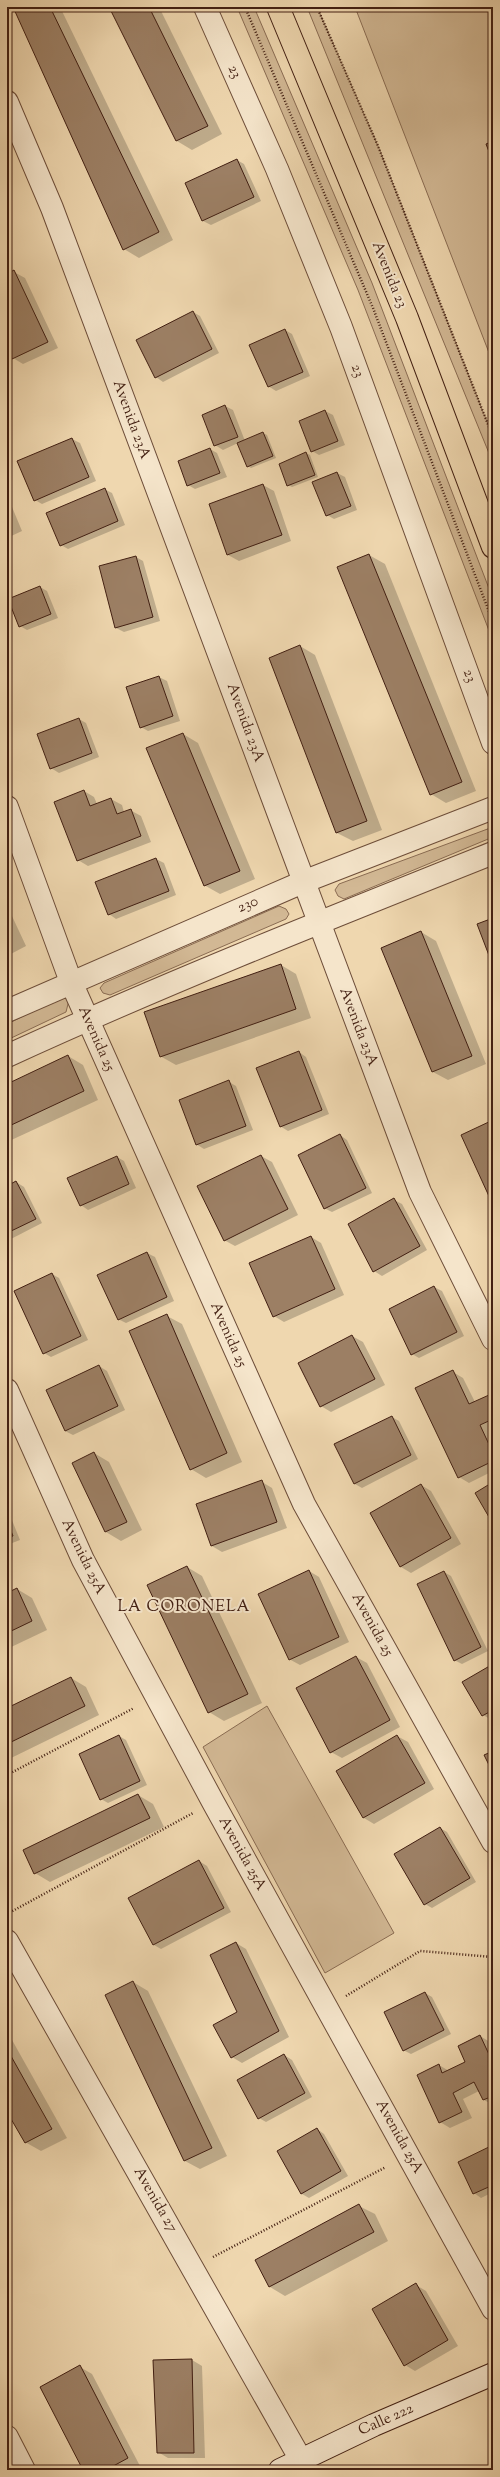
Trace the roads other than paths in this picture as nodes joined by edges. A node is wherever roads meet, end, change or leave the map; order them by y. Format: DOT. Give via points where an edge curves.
graph roads {
  1 [pos="205,7"];
  2 [pos="278,7"];
  3 [pos="7,102"];
  4 [pos="493,546"];
  5 [pos="493,743"];
  6 [pos="7,808"];
  7 [pos="493,808"];
  8 [pos="493,853"];
  9 [pos="303,882"];
  10 [pos="319,922"];
  11 [pos="71,982"];
  12 [pos="7,1012"];
  13 [pos="87,1019"];
  14 [pos="7,1056"];
  15 [pos="493,1339"];
  16 [pos="7,1390"];
  17 [pos="493,1842"];
  18 [pos="7,1941"];
  19 [pos="493,2309"];
  20 [pos="493,2374"];
  21 [pos="7,2436"];
  22 [pos="302,2460"];
  23 [pos="24,2470"];
  24 [pos="280,2470"];
  1 -- 5 [label="street, 23" via="277,169 341,327"];
  2 -- 4 [label="main road, Avenida 23" via="407,318"];
  3 -- 9 [label="street, Avenida 23A" via="52,208"];
  6 -- 11 [label="street, Avenida 25"];
  7 -- 9 [label="street, 230"];
  8 -- 10 [label="street"];
  9 -- 10 [label="street, Avenida 23A"];
  9 -- 11 [label="street, 230"];
  10 -- 13 [label="street"];
  10 -- 15 [label="street, Avenida 23A" via="420,1192"];
  11 -- 12 [label="street, 230"];
  11 -- 13 [label="street, Avenida 25"];
  13 -- 14 [label="street"];
  13 -- 17 [label="street, Avenida 25" via="304,1504"];
  16 -- 19 [label="street, Avenida 25A" via="83,1560 213,1802"];
  18 -- 22 [label="street, Avenida 27"];
  20 -- 22 [label="street, Calle 222" via="374,2425"];
  21 -- 23 [label="street"];
  22 -- 24 [label="street, Calle 222"];
}
